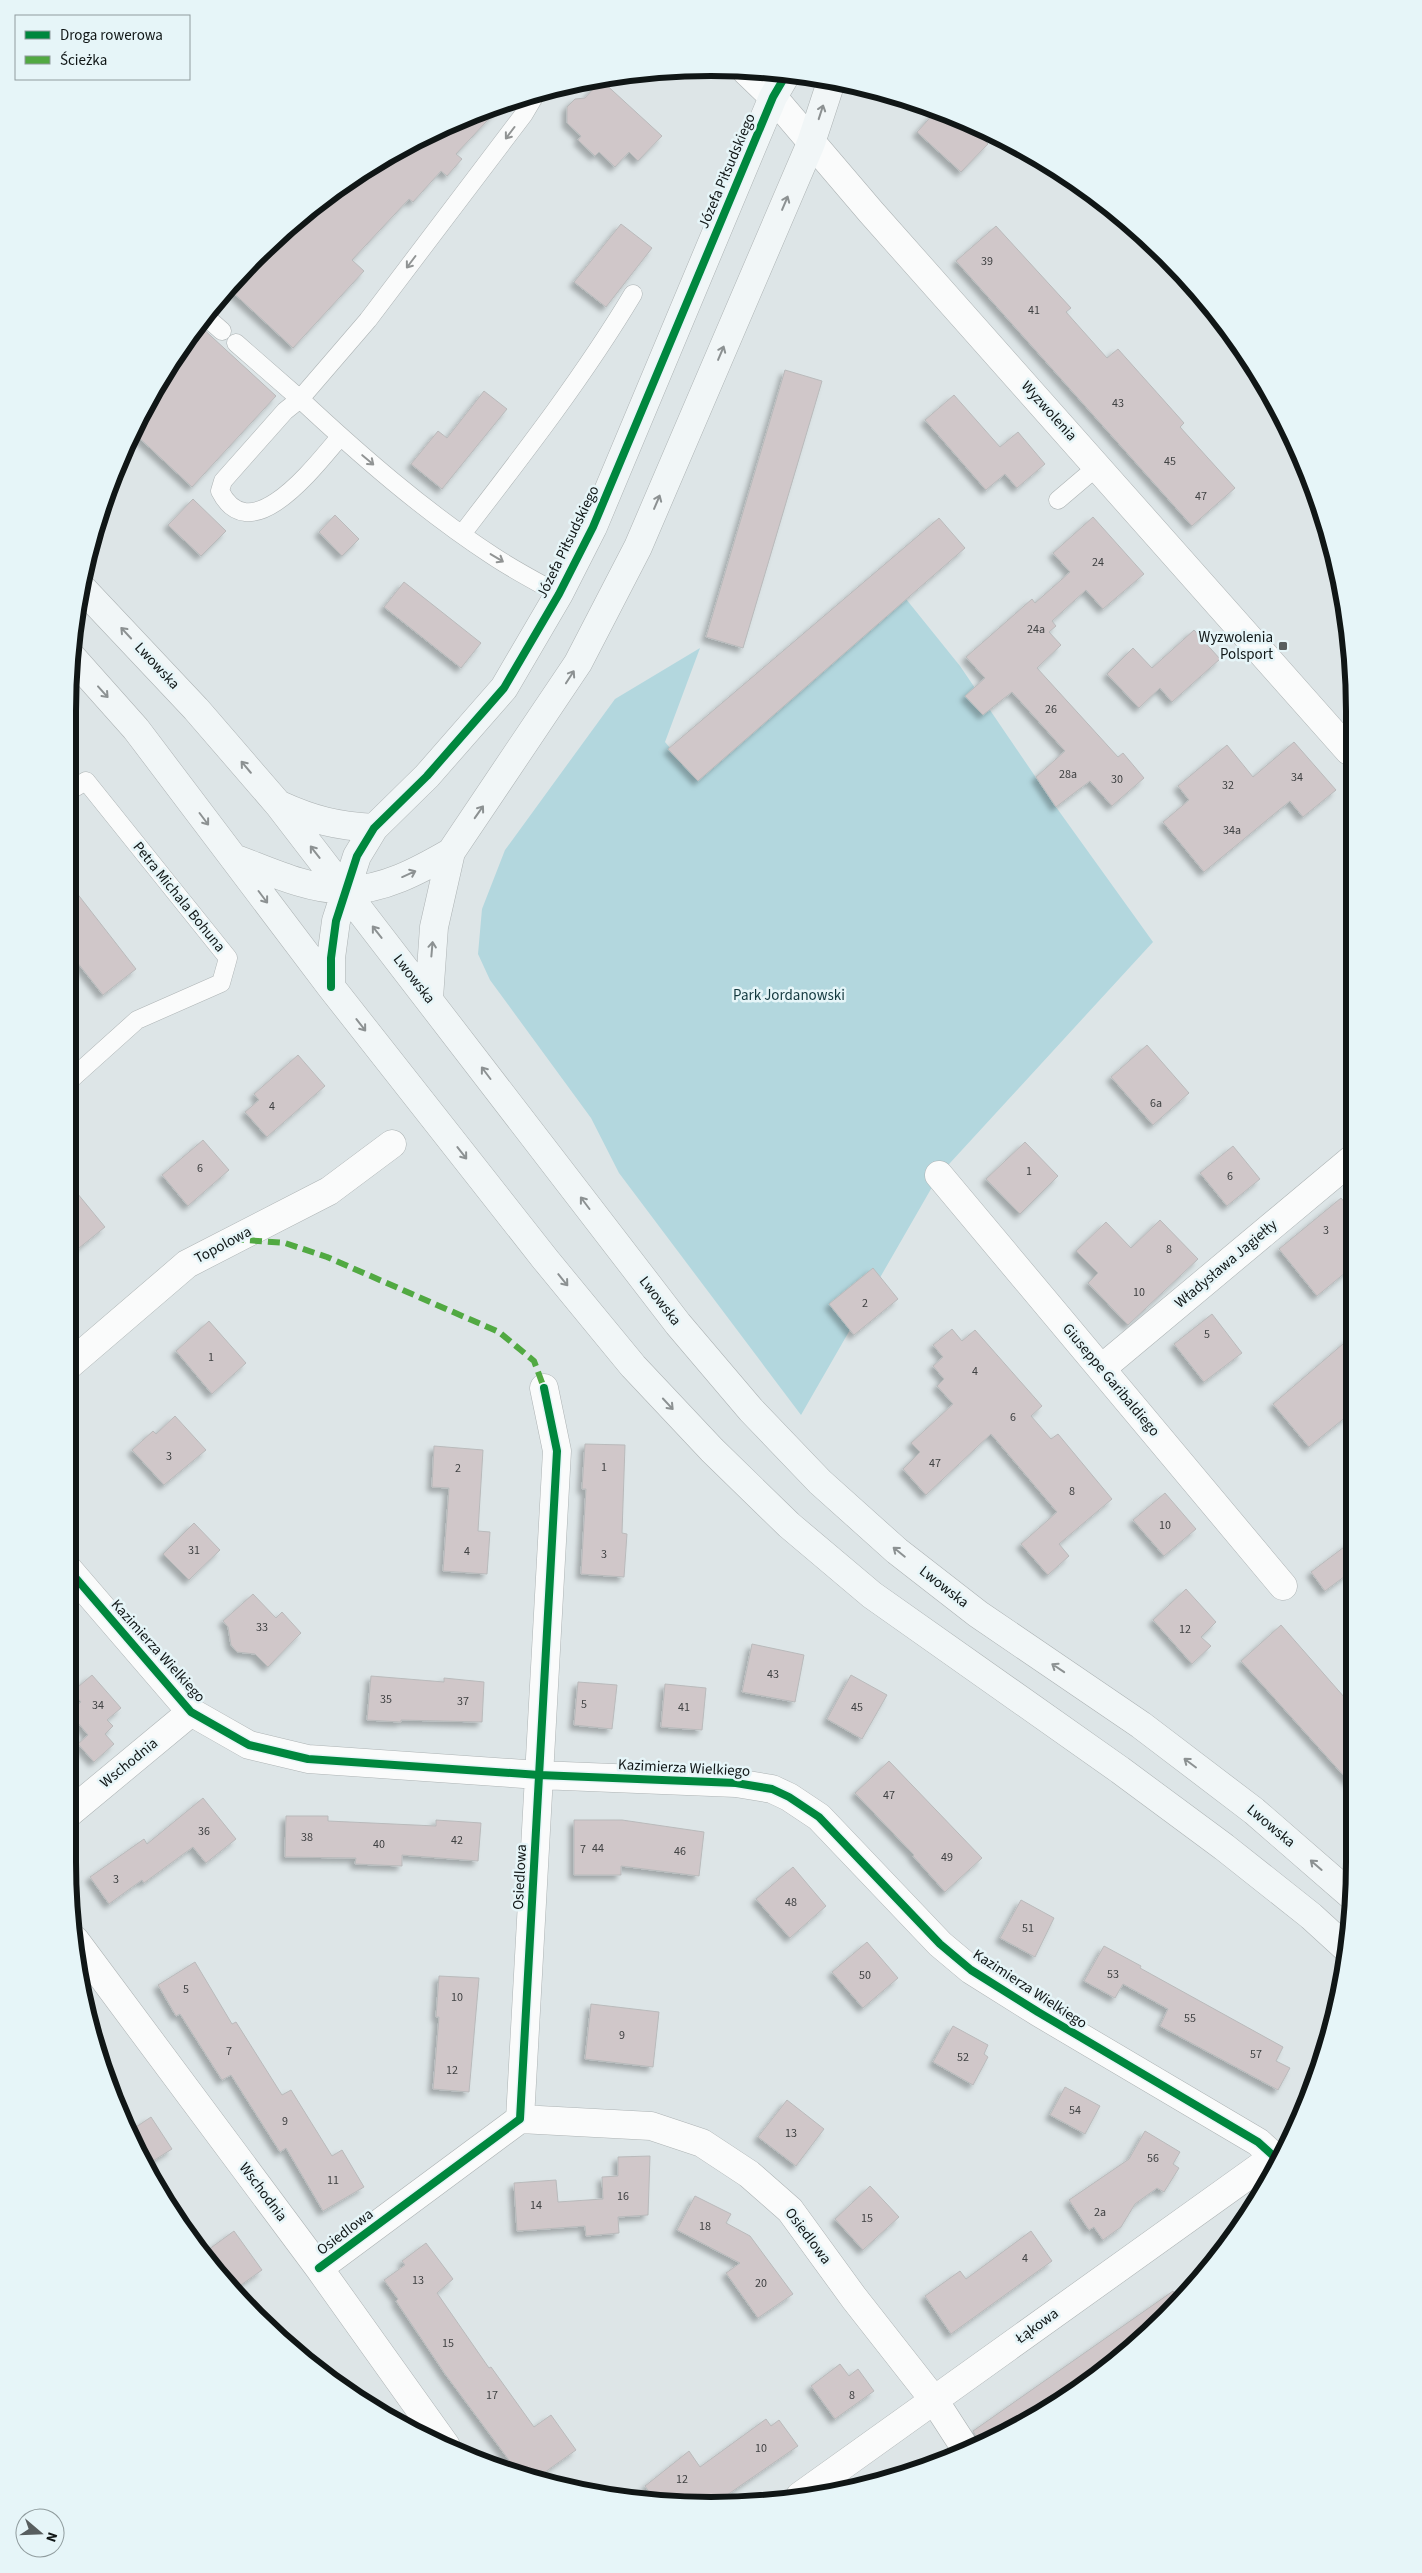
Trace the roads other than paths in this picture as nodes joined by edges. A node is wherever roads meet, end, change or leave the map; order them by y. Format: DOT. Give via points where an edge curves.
graph roads {
  1 [pos="753,78"];
  2 [pos="782,81"];
  3 [pos="829,87"];
  4 [pos="773,97"];
  5 [pos="530,103"];
  6 [pos="811,143"];
  7 [pos="633,294"];
  8 [pos="210,321"];
  9 [pos="222,331"];
  10 [pos="236,343"];
  11 [pos="300,399"];
  12 [pos="340,437"];
  13 [pos="1098,466"];
  14 [pos="1058,500"];
  15 [pos="462,534"];
  16 [pos="87,593"];
  17 [pos="559,594"];
  18 [pos="78,664"];
  19 [pos="1346,748"];
  20 [pos="76,787"];
  21 [pos="278,804"];
  22 [pos="374,828"];
  23 [pos="451,852"];
  24 [pos="234,858"];
  25 [pos="345,890"];
  26 [pos="331,987"];
  27 [pos="429,998"];
  28 [pos="76,1075"];
  29 [pos="392,1144"];
  30 [pos="1346,1164"];
  31 [pos="939,1175"];
  32 [pos="76,1359"];
  33 [pos="1102,1368"];
  34 [pos="544,1388"];
  35 [pos="76,1578"];
  36 [pos="1283,1586"];
  37 [pos="191,1712"];
  38 [pos="539,1775"];
  39 [pos="76,1807"];
  40 [pos="1345,1890"];
  41 [pos="1340,1943"];
  42 [pos="83,1950"];
  43 [pos="520,2118"];
  44 [pos="1274,2155"];
  45 [pos="1269,2164"];
  46 [pos="319,2268"];
  47 [pos="934,2400"];
  48 [pos="438,2434"];
  49 [pos="963,2444"];
  50 [pos="810,2489"];
  1 -- 4 [label="street, Wyzwolenia"];
  2 -- 4 [label="main road, Józefa Piłsudskiego"];
  6 -- 3 [label="main road, one-way"];
  4 -- 6 [label="street, Wyzwolenia"];
  4 -- 17 [label="main road, Józefa Piłsudskiego" via="596,518"];
  5 -- 11 [label="lane, one-way" via="368,320"];
  6 -- 13 [label="street, Wyzwolenia"];
  23 -- 6 [label="main road, one-way" via="578,663 638,547"];
  7 -- 15 [label="lane" via="604,343"];
  8 -- 9 [label="lane"];
  10 -- 11 [label="lane"];
  11 -- 12 [label="lane"];
  11 -- 12 [label="lane" via="285,411 223,481 220,491 224,500 243,512 254,512 278,501 291,493"];
  12 -- 15 [label="lane, one-way"];
  13 -- 14 [label="lane"];
  13 -- 19 [label="street, Wyzwolenia"];
  15 -- 17 [label="lane, one-way"];
  21 -- 16 [label="main road, Lwowska, one-way" via="196,709"];
  17 -- 22 [label="main road, Józefa Piłsudskiego" via="504,688 427,776"];
  18 -- 24 [label="main road, one-way" via="136,728"];
  20 -- 28 [label="lane, Petra Michala Bohuna" via="86,782 228,958 221,983 137,1020"];
  21 -- 22 [label="main road" via="322,822"];
  25 -- 21 [label="main road, Lwowska, one-way"];
  22 -- 25 [label="main road, Józefa Piłsudskiego" via="357,856"];
  25 -- 23 [label="main road, one-way" via="375,886 404,876"];
  27 -- 23 [label="main road, one-way" via="434,927"];
  24 -- 25 [label="main road" via="288,879"];
  24 -- 26 [label="main road, one-way"];
  25 -- 26 [label="main road, Józefa Piłsudskiego" via="336,921"];
  27 -- 25 [label="main road, Lwowska, one-way"];
  26 -- 41 [label="main road, one-way" via="633,1366 789,1526 872,1595 1216,1841"];
  40 -- 27 [label="main road, Lwowska, one-way" via="1239,1799 1141,1725 978,1614 897,1551 820,1482 750,1410 678,1324"];
  29 -- 32 [label="street, Topolowa" via="329,1192 187,1264"];
  30 -- 33 [label="street, Władysława Jagiełły"];
  31 -- 33 [label="street, Giuseppe Garibaldiego"];
  33 -- 36 [label="street, Giuseppe Garibaldiego"];
  34 -- 38 [label="street, Osiedlowa" via="557,1451"];
  35 -- 37 [label="street, Kazimierza Wielkiego"];
  37 -- 38 [label="street, Kazimierza Wielkiego" via="249,1744 308,1758"];
  37 -- 39 [label="street, Wschodnia"];
  38 -- 43 [label="street, Osiedlowa"];
  38 -- 44 [label="street, Kazimierza Wielkiego" via="736,1783 772,1789 789,1797 819,1817 940,1944 972,1970 1258,2142"];
  42 -- 46 [label="street, Wschodnia"];
  43 -- 46 [label="street, Osiedlowa"];
  43 -- 47 [label="street, Osiedlowa" via="651,2126 702,2143 749,2174 790,2210"];
  45 -- 47 [label="street, Łąkowa"];
  46 -- 48 [label="street, Wschodnia"];
  47 -- 49 [label="street, Osiedlowa"];
  47 -- 50 [label="street, Łąkowa"];
}
